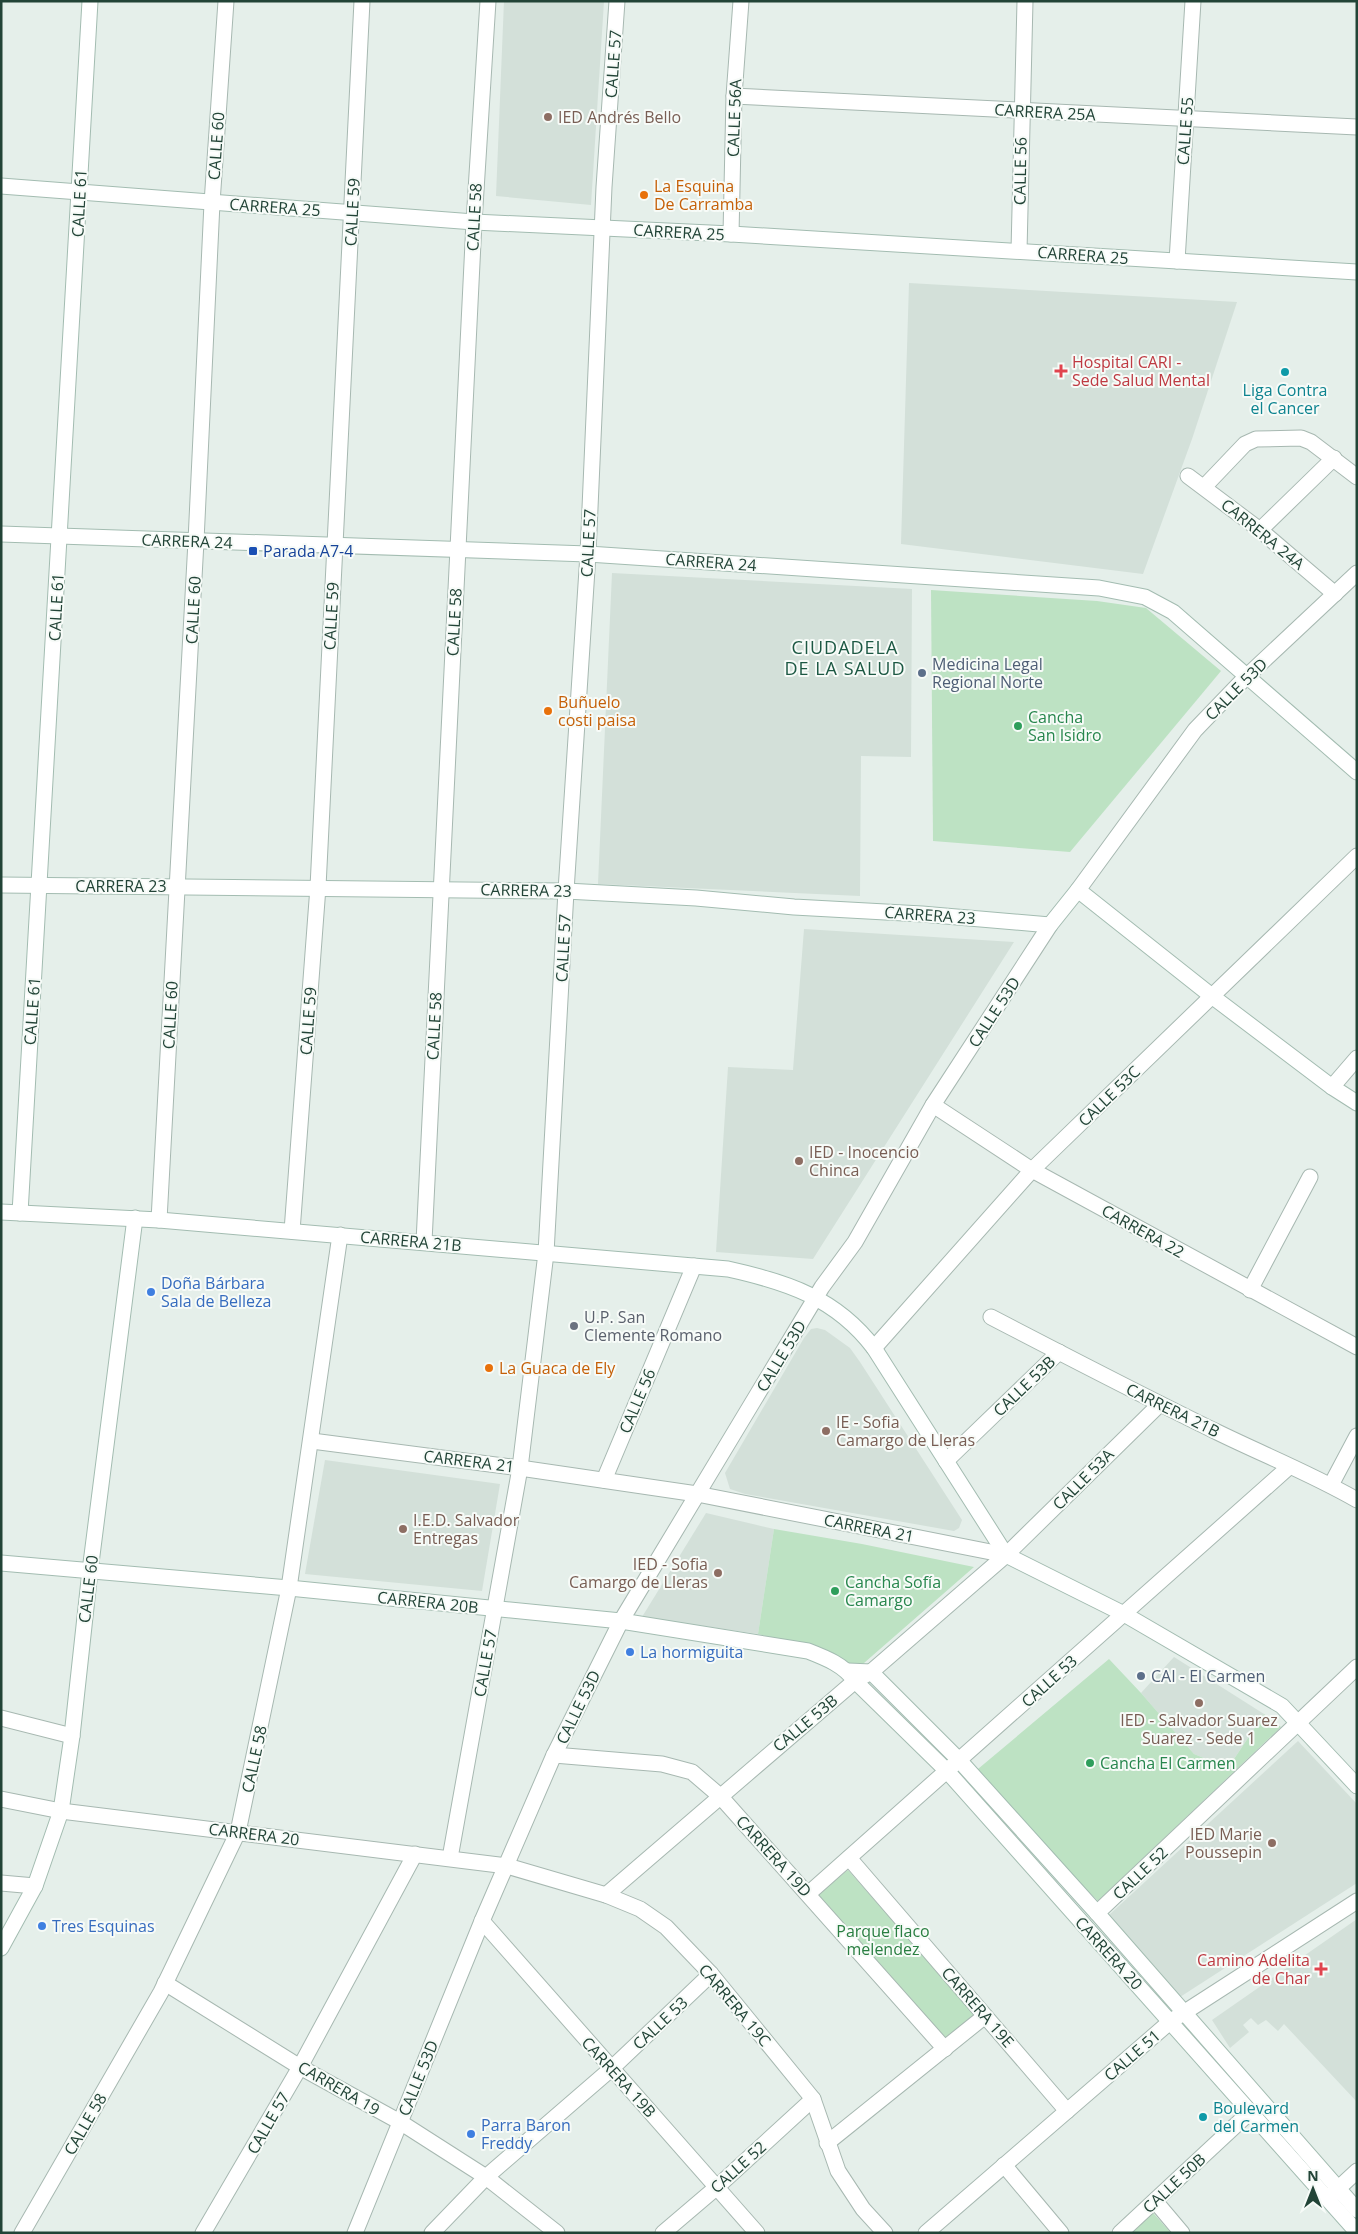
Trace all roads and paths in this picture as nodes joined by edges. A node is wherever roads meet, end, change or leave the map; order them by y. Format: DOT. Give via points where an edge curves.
graph roads {
  1 [pos="90,1"];
  2 [pos="226,1"];
  3 [pos="362,1"];
  4 [pos="488,1"];
  5 [pos="617,1"];
  6 [pos="741,1"];
  7 [pos="1025,1"];
  8 [pos="1193,1"];
  9 [pos="734,96"];
  10 [pos="1022,110"];
  11 [pos="1186,119"];
  12 [pos="1357,127"];
  13 [pos="1,186"];
  14 [pos="80,192"];
  15 [pos="212,203"];
  16 [pos="352,212"];
  17 [pos="474,222"];
  18 [pos="602,228"];
  19 [pos="731,234"];
  20 [pos="1019,251"];
  21 [pos="1177,261"];
  22 [pos="1357,272"];
  23 [pos="1334,458"];
  24 [pos="1188,476"];
  25 [pos="1357,477"];
  26 [pos="1204,487"];
  27 [pos="1260,530"];
  28 [pos="1,534"];
  29 [pos="60,535"];
  30 [pos="196,541"];
  31 [pos="335,547"];
  32 [pos="458,549"];
  33 [pos="588,554"];
  34 [pos="1357,573"];
  35 [pos="1335,594"];
  36 [pos="1246,677"];
  37 [pos="1357,772"];
  38 [pos="1357,856"];
  39 [pos="1,885"];
  40 [pos="178,886"];
  41 [pos="40,887"];
  42 [pos="318,887"];
  43 [pos="441,889"];
  44 [pos="1078,890"];
  45 [pos="566,891"];
  46 [pos="1050,925"];
  47 [pos="1213,997"];
  48 [pos="1357,1058"];
  49 [pos="1332,1087"];
  50 [pos="1357,1103"];
  51 [pos="934,1105"];
  52 [pos="1032,1170"];
  53 [pos="1310,1176"];
  54 [pos="1,1212"];
  55 [pos="20,1213"];
  56 [pos="135,1218"];
  57 [pos="159,1220"];
  58 [pos="292,1231"];
  59 [pos="340,1235"];
  60 [pos="424,1242"];
  61 [pos="546,1253"];
  62 [pos="694,1266"];
  63 [pos="1250,1290"];
  64 [pos="816,1298"];
  65 [pos="992,1317"];
  66 [pos="1357,1347"];
  67 [pos="874,1348"];
  68 [pos="1059,1352"];
  69 [pos="1160,1404"];
  70 [pos="1357,1436"];
  71 [pos="312,1440"];
  72 [pos="946,1461"];
  73 [pos="1289,1467"];
  74 [pos="520,1468"];
  75 [pos="604,1480"];
  76 [pos="1331,1485"];
  77 [pos="697,1494"];
  78 [pos="1357,1500"];
  79 [pos="1006,1555"];
  80 [pos="1,1563"];
  81 [pos="90,1571"];
  82 [pos="289,1588"];
  83 [pos="495,1609"];
  84 [pos="1124,1614"];
  85 [pos="621,1621"];
  86 [pos="1357,1667"];
  87 [pos="871,1672"];
  88 [pos="852,1676"];
  89 [pos="1,1718"];
  90 [pos="1299,1722"];
  91 [pos="72,1736"];
  92 [pos="554,1755"];
  93 [pos="959,1760"];
  94 [pos="947,1771"];
  95 [pos="1357,1786"];
  96 [pos="720,1796"];
  97 [pos="1,1798"];
  98 [pos="61,1811"];
  99 [pos="238,1832"];
  100 [pos="415,1854"];
  101 [pos="450,1858"];
  102 [pos="849,1858"];
  103 [pos="507,1866"];
  104 [pos="1,1883"];
  105 [pos="35,1886"];
  106 [pos="606,1894"];
  107 [pos="808,1894"];
  108 [pos="1357,1901"];
  109 [pos="1097,1913"];
  110 [pos="482,1921"];
  111 [pos="1,1948"];
  112 [pos="711,1974"];
  113 [pos="165,1983"];
  114 [pos="985,2016"];
  115 [pos="1178,2017"];
  116 [pos="945,2049"];
  117 [pos="300,2067"];
  118 [pos="611,2069"];
  119 [pos="813,2099"];
  120 [pos="1067,2111"];
  121 [pos="1250,2112"];
  122 [pos="400,2122"];
  123 [pos="827,2143"];
  124 [pos="1004,2165"];
  125 [pos="1357,2171"];
  126 [pos="486,2177"];
  127 [pos="717,2187"];
  128 [pos="1332,2194"];
  129 [pos="1155,2202"];
  130 [pos="1357,2210"];
  131 [pos="1357,2232"];
  132 [pos="22,2233"];
  133 [pos="204,2233"];
  134 [pos="355,2233"];
  135 [pos="432,2233"];
  136 [pos="557,2233"];
  137 [pos="663,2233"];
  138 [pos="757,2233"];
  139 [pos="886,2233"];
  140 [pos="926,2233"];
  141 [pos="1061,2233"];
  142 [pos="1120,2233"];
  143 [pos="1182,2233"];
  1 -- 14 [label="street, CALLE 61"];
  2 -- 15 [label="street, CALLE 60"];
  3 -- 16 [label="street, CALLE 59"];
  4 -- 17 [label="street, CALLE 58"];
  5 -- 18 [label="street, CALLE 57"];
  6 -- 9 [label="street, CALLE 56A"];
  7 -- 10 [label="street, CALLE 56"];
  8 -- 11 [label="street, CALLE 55"];
  9 -- 10 [label="street, CARRERA 25A"];
  9 -- 19 [label="street, CALLE 56A"];
  10 -- 11 [label="street, CARRERA 25A"];
  10 -- 20 [label="street, CALLE 56"];
  11 -- 12 [label="street, CARRERA 25A"];
  11 -- 21 [label="street, CALLE 55"];
  13 -- 14 [label="street, CARRERA 25"];
  14 -- 15 [label="street, CARRERA 25"];
  14 -- 29 [label="street, CALLE 61"];
  15 -- 16 [label="street, CARRERA 25"];
  15 -- 30 [label="street, CALLE 60"];
  16 -- 17 [label="street, CARRERA 25"];
  16 -- 31 [label="street, CALLE 59"];
  17 -- 18 [label="street, CARRERA 25"];
  17 -- 32 [label="street, CALLE 58"];
  18 -- 19 [label="street, CARRERA 25"];
  18 -- 33 [label="street, CALLE 57"];
  19 -- 20 [label="street, CARRERA 25"];
  20 -- 21 [label="street, CARRERA 25"];
  21 -- 22 [label="street, CARRERA 25"];
  23 -- 25 [label="street"];
  23 -- 26 [label="street" via="1301,438 1256,439 1245,444"];
  23 -- 27 [label="street"];
  24 -- 26 [label="street, CARRERA 24A"];
  26 -- 27 [label="street, CARRERA 24A"];
  27 -- 35 [label="street, CARRERA 24A"];
  28 -- 29 [label="street, CARRERA 24"];
  29 -- 30 [label="street, CARRERA 24"];
  29 -- 41 [label="street, CALLE 61"];
  30 -- 31 [label="street, CARRERA 24"];
  30 -- 40 [label="street, CALLE 60"];
  31 -- 32 [label="street, CARRERA 24"];
  31 -- 42 [label="street, CALLE 59"];
  32 -- 33 [label="street, CARRERA 24"];
  32 -- 43 [label="street, CALLE 58"];
  33 -- 36 [label="street, CARRERA 24" via="1099,588 1145,598 1173,612"];
  33 -- 45 [label="street, CALLE 57"];
  34 -- 35 [label="street, CALLE 53D"];
  35 -- 36 [label="street, CALLE 53D"];
  36 -- 37 [label="street, CARRERA 24"];
  36 -- 44 [label="street, CALLE 53D" via="1195,730"];
  38 -- 47 [label="street, CALLE 53C"];
  39 -- 41 [label="street, CARRERA 23"];
  40 -- 41 [label="street, CARRERA 23"];
  40 -- 42 [label="street, CARRERA 23"];
  40 -- 57 [label="street, CALLE 60"];
  41 -- 55 [label="street, CALLE 61"];
  42 -- 43 [label="street, CARRERA 23"];
  42 -- 58 [label="street, CALLE 59"];
  43 -- 45 [label="street, CARRERA 23"];
  43 -- 60 [label="street, CALLE 58"];
  44 -- 46 [label="street, CALLE 53D"];
  44 -- 47 [label="street"];
  45 -- 46 [label="street, CARRERA 23"];
  45 -- 61 [label="street, CALLE 57"];
  46 -- 51 [label="street, CALLE 53D"];
  47 -- 49 [label="street"];
  47 -- 52 [label="street, CALLE 53C"];
  48 -- 49 [label="street"];
  49 -- 50 [label="street"];
  51 -- 52 [label="street, CARRERA 22"];
  51 -- 64 [label="street, CALLE 53D" via="855,1242"];
  52 -- 63 [label="street, CARRERA 22"];
  52 -- 67 [label="street, CALLE 53C"];
  53 -- 63 [label="street"];
  54 -- 55 [label="street, CARRERA 21B"];
  55 -- 56 [label="street, CARRERA 21B"];
  56 -- 57 [label="street, CARRERA 21B"];
  56 -- 81 [label="street, CALLE 60"];
  57 -- 58 [label="street, CARRERA 21B"];
  58 -- 59 [label="street, CARRERA 21B"];
  59 -- 60 [label="street, CARRERA 21B"];
  59 -- 71 [label="street, CALLE 58"];
  60 -- 61 [label="street, CARRERA 21B"];
  61 -- 62 [label="street, CARRERA 21B"];
  61 -- 74 [label="street, CALLE 57"];
  62 -- 64 [label="street, CARRERA 21B" via="762,1276"];
  62 -- 75 [label="street, CALLE 56"];
  63 -- 66 [label="street, CARRERA 22"];
  64 -- 67 [label="street, CARRERA 21B" via="862,1331"];
  64 -- 77 [label="street, CALLE 53D"];
  65 -- 68 [label="street, CARRERA 21B"];
  67 -- 72 [label="street, CARRERA 21B"];
  68 -- 69 [label="street, CARRERA 21B"];
  68 -- 72 [label="street, CALLE 53B"];
  69 -- 73 [label="street, CARRERA 21B"];
  69 -- 79 [label="street, CALLE 53A"];
  70 -- 76 [label="street"];
  71 -- 74 [label="street, CARRERA 21"];
  71 -- 82 [label="street, CALLE 58"];
  72 -- 79 [label="street, CARRERA 21B"];
  73 -- 76 [label="street, CARRERA 21B"];
  73 -- 84 [label="street, CALLE 53"];
  74 -- 75 [label="street, CARRERA 21"];
  74 -- 83 [label="street, CALLE 57"];
  75 -- 77 [label="street, CARRERA 21"];
  76 -- 78 [label="street, CARRERA 21B"];
  77 -- 79 [label="street, CARRERA 21"];
  77 -- 85 [label="street, CALLE 53D"];
  79 -- 84 [label="street, CARRERA 21"];
  79 -- 87 [label="street"];
  80 -- 81 [label="street, CARRERA 20B"];
  81 -- 82 [label="street, CARRERA 20B"];
  81 -- 91 [label="street, CALLE 60"];
  82 -- 83 [label="street, CARRERA 20B"];
  82 -- 99 [label="street, CALLE 58"];
  83 -- 85 [label="street, CARRERA 20B"];
  83 -- 101 [label="street, CALLE 57"];
  84 -- 90 [label="street, CARRERA 21" via="1282,1706"];
  84 -- 93 [label="street, CALLE 53"];
  85 -- 88 [label="street, CARRERA 20B" via="808,1651 826,1658"];
  85 -- 92 [label="street, CALLE 53D"];
  86 -- 90 [label="street, CALLE 52"];
  87 -- 88 [label="street, CARRERA 20B"];
  87 -- 93 [label="street, CARRERA 20"];
  88 -- 94 [label="street, CARRERA 20"];
  88 -- 96 [label="street, CALLE 53B"];
  89 -- 91 [label="street"];
  90 -- 95 [label="street, CARRERA 21"];
  90 -- 109 [label="street, CALLE 52"];
  91 -- 98 [label="street, CALLE 60"];
  92 -- 96 [label="street, CARRERA 19D" via="662,1764 692,1772"];
  92 -- 103 [label="street, CALLE 53D"];
  93 -- 94 [label="street, CALLE 53"];
  93 -- 109 [label="street, CARRERA 20"];
  94 -- 102 [label="street, CALLE 53"];
  94 -- 115 [label="street, CARRERA 20" via="1086,1928"];
  96 -- 106 [label="street, CALLE 53B"];
  96 -- 107 [label="street, CARRERA 19D"];
  97 -- 98 [label="street, CARRERA 20"];
  98 -- 99 [label="street, CARRERA 20"];
  98 -- 105 [label="street, CALLE 60"];
  99 -- 100 [label="street, CARRERA 20"];
  99 -- 113 [label="street, CALLE 58"];
  100 -- 101 [label="street, CARRERA 20"];
  100 -- 117 [label="street, CALLE 57"];
  101 -- 103 [label="street, CARRERA 20"];
  102 -- 107 [label="street, CALLE 53"];
  102 -- 114 [label="street, CARRERA 19E"];
  103 -- 106 [label="street, CARRERA 19C"];
  103 -- 110 [label="street, CALLE 53D"];
  104 -- 105 [label="street"];
  105 -- 111 [label="street, CALLE 60"];
  106 -- 112 [label="street, CARRERA 19C" via="640,1909 666,1927"];
  107 -- 116 [label="street, CARRERA 19D"];
  108 -- 115 [label="street, CALLE 51"];
  109 -- 115 [label="street, CARRERA 20"];
  110 -- 118 [label="street, CARRERA 19B"];
  110 -- 122 [label="street, CALLE 53D"];
  112 -- 118 [label="street, CALLE 53"];
  112 -- 119 [label="street, CARRERA 19C"];
  113 -- 117 [label="street, CARRERA 19"];
  113 -- 132 [label="street, CALLE 58"];
  114 -- 116 [label="street"];
  114 -- 120 [label="street, CARRERA 19E"];
  115 -- 120 [label="street, CALLE 51"];
  115 -- 121 [label="street, CARRERA 20"];
  115 -- 128 [label="street, CARRERA 20"];
  116 -- 123 [label="street"];
  117 -- 122 [label="street, CARRERA 19"];
  117 -- 133 [label="street, CALLE 57"];
  118 -- 126 [label="street, CALLE 53"];
  118 -- 127 [label="street, CARRERA 19B"];
  119 -- 123 [label="street, CARRERA 19C"];
  119 -- 127 [label="street, CALLE 52"];
  120 -- 124 [label="street, CALLE 51"];
  121 -- 128 [label="street, CARRERA 20"];
  121 -- 129 [label="street, CALLE 50B"];
  122 -- 126 [label="street, CARRERA 19"];
  122 -- 134 [label="street, CALLE 53D"];
  123 -- 139 [label="street, CARRERA 19C" via="838,2171 863,2209"];
  124 -- 140 [label="street, CALLE 51"];
  124 -- 141 [label="street"];
  125 -- 128 [label="street"];
  126 -- 135 [label="street, CALLE 53"];
  126 -- 136 [label="street, CARRERA 19"];
  127 -- 137 [label="street, CALLE 52"];
  127 -- 138 [label="street, CARRERA 19B"];
  128 -- 130 [label="street, CARRERA 20"];
  128 -- 131 [label="street, CARRERA 20"];
  129 -- 142 [label="street, CALLE 50B"];
  129 -- 143 [label="street"];
}
